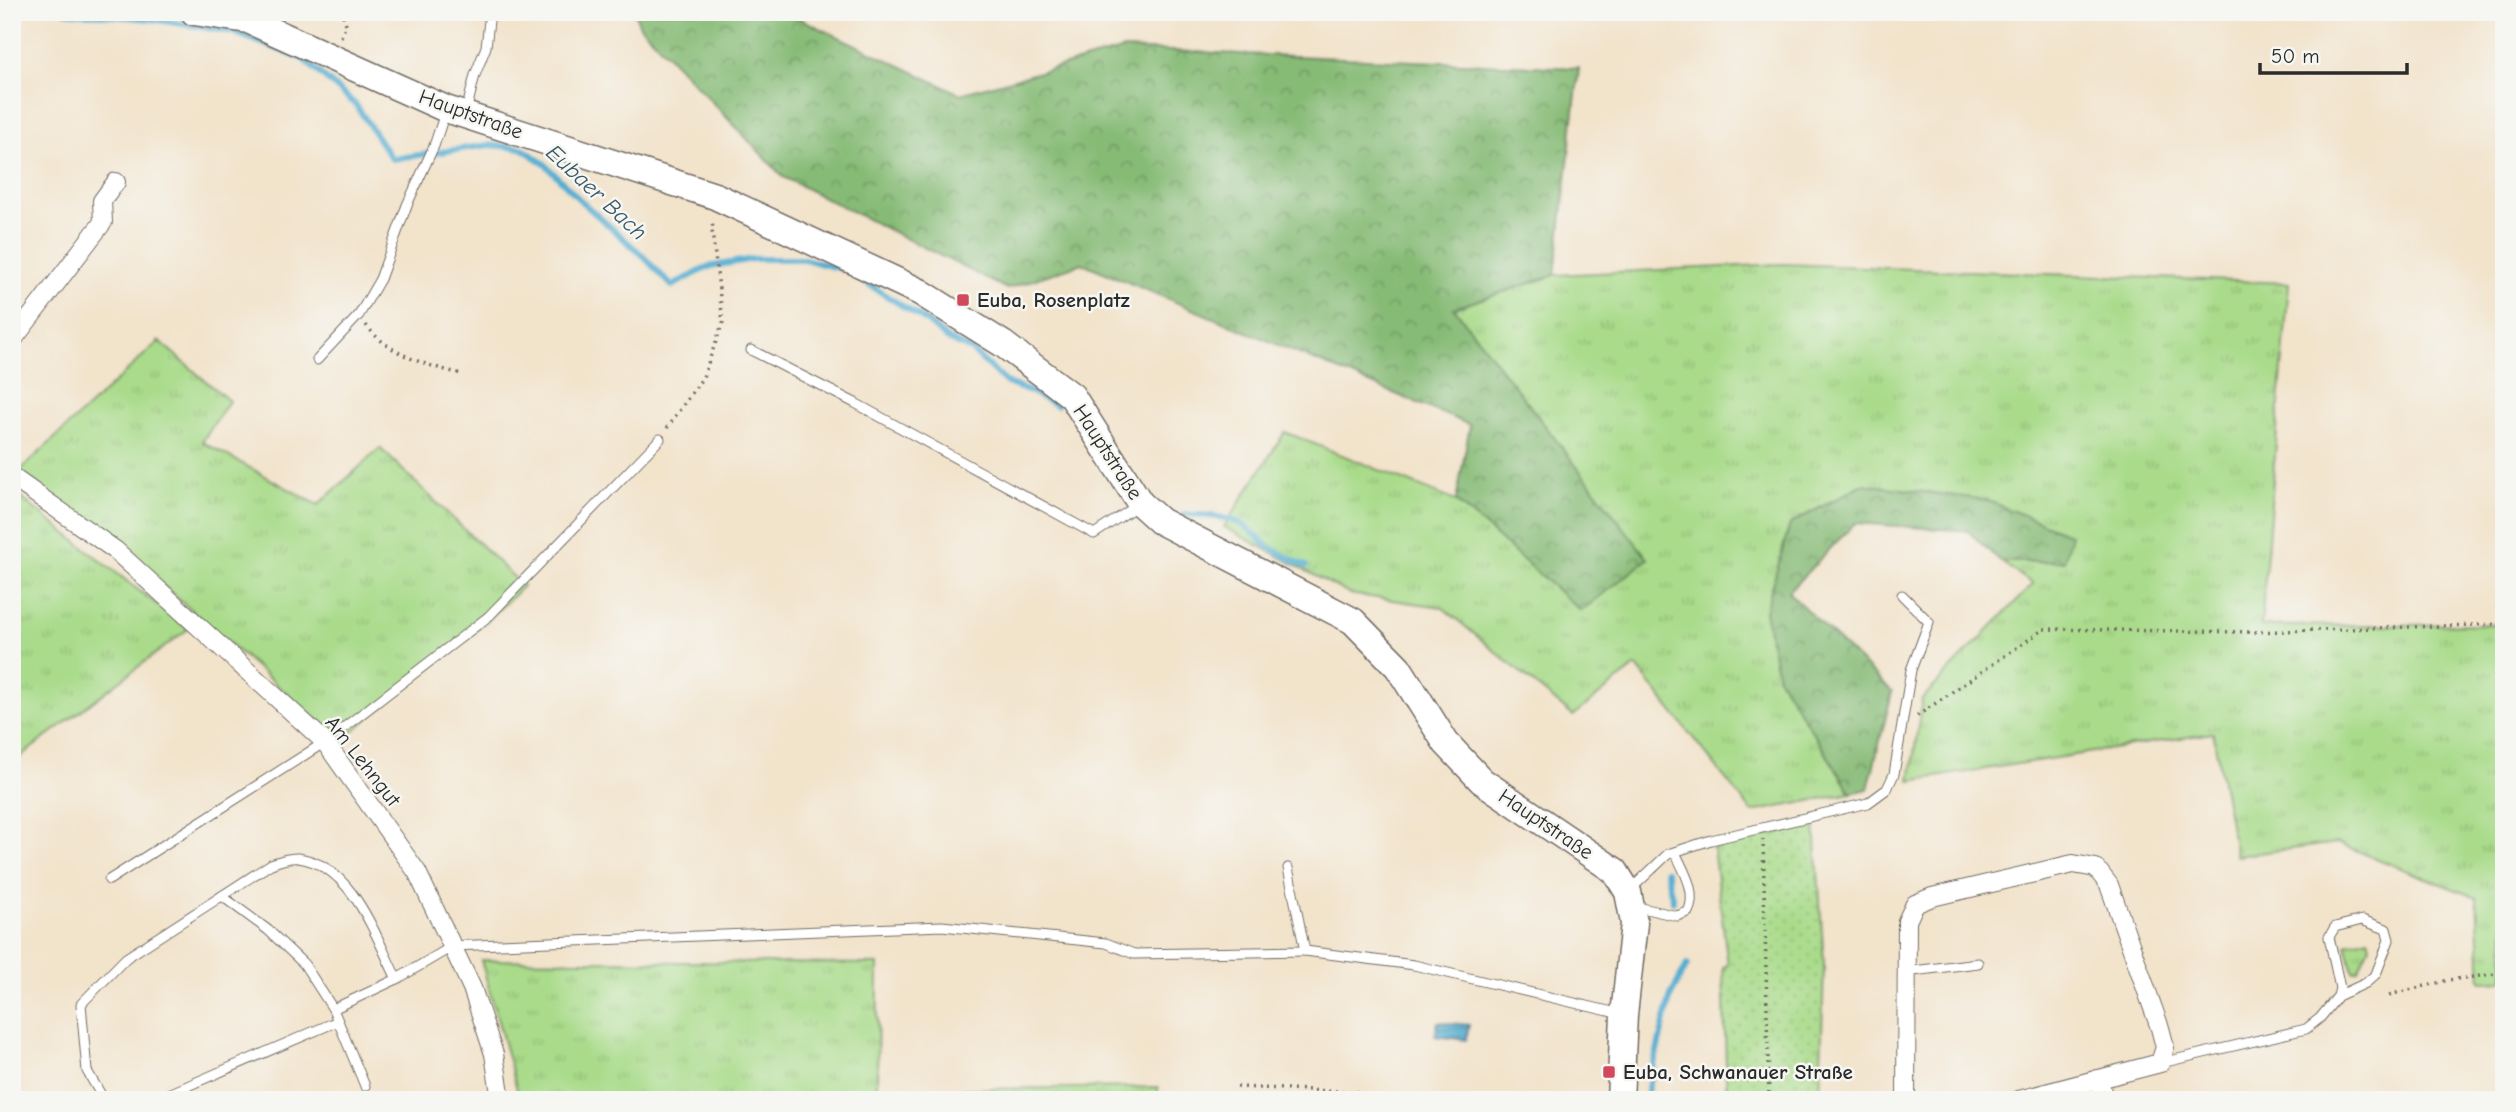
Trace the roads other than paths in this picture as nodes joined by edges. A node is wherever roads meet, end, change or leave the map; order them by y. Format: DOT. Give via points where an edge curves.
graph roads {
  1 [pos="194,12"];
  2 [pos="490,12"];
  3 [pos="456,112"];
  4 [pos="116,182"];
  5 [pos="12,341"];
  6 [pos="751,350"];
  7 [pos="317,360"];
  8 [pos="660,439"];
  9 [pos="12,477"];
  10 [pos="1140,503"];
  11 [pos="1902,595"];
  12 [pos="325,742"];
  13 [pos="1675,852"];
  14 [pos="1287,868"];
  15 [pos="109,880"];
  16 [pos="222,895"];
  17 [pos="1630,899"];
  18 [pos="453,946"];
  19 [pos="1305,951"];
  20 [pos="1978,963"];
  21 [pos="1905,972"];
  22 [pos="397,979"];
  23 [pos="2338,996"];
  24 [pos="333,1009"];
  25 [pos="1624,1015"];
  26 [pos="338,1021"];
  27 [pos="2160,1063"];
  28 [pos="2098,1080"];
  29 [pos="365,1086"];
  30 [pos="104,1100"];
  31 [pos="155,1100"];
  32 [pos="500,1100"];
  33 [pos="1620,1100"];
  34 [pos="1906,1100"];
  35 [pos="2019,1100"];
  36 [pos="2105,1100"];
  1 -- 3 [label="street, Hauptstraße" via="248,20"];
  2 -- 3 [label="lane" via="485,47"];
  3 -- 7 [label="lane" via="423,169 380,279 359,315"];
  3 -- 10 [label="street, Hauptstraße" via="715,196 920,292 1072,396"];
  4 -- 5 [label="street" via="102,201 103,222"];
  6 -- 10 [label="lane" via="1094,534"];
  8 -- 12 [label="lane" via="489,616"];
  9 -- 12 [label="street, Am Lehngut" via="116,550"];
  10 -- 17 [label="street, Hauptstraße" via="1160,521 1353,621 1398,667 1446,743 1482,781 1615,871"];
  11 -- 13 [label="lane" via="1929,622 1911,670 1894,774 1887,789 1868,803 1711,839"];
  12 -- 15 [label="lane"];
  12 -- 18 [label="street, Am Lehngut" via="417,872"];
  13 -- 17 [label="lane" via="1668,854"];
  13 -- 17 [label="lane" via="1692,892 1688,912 1677,916"];
  14 -- 19 [label="lane"];
  16 -- 22 [label="lane" via="271,864 295,857 322,864 352,890"];
  16 -- 24 [label="lane" via="304,964"];
  16 -- 30 [label="lane" via="125,958 80,1004 88,1071"];
  17 -- 25 [label="street" via="1634,923"];
  18 -- 19 [label="lane" via="942,926 1106,943 1134,954"];
  18 -- 22 [label="lane"];
  18 -- 32 [label="street, Am Lehngut" via="494,1054"];
  19 -- 25 [label="lane" via="1414,965"];
  20 -- 21 [label="lane"];
  21 -- 27 [label="street" via="1907,921 1915,904 2073,864 2096,868 2109,885 2160,1028 2165,1047"];
  21 -- 34 [label="street"];
  22 -- 24 [label="lane"];
  23 -- 23 [label="lane" via="2375,974 2389,940 2386,929 2362,920 2335,927 2329,936"];
  23 -- 27 [label="lane" via="2306,1029"];
  24 -- 26 [label="lane"];
  25 -- 33 [label="street"];
  26 -- 29 [label="lane"];
  26 -- 31 [label="lane"];
  27 -- 28 [label="street"];
  28 -- 35 [label="street"];
  28 -- 36 [label="street"];
}
